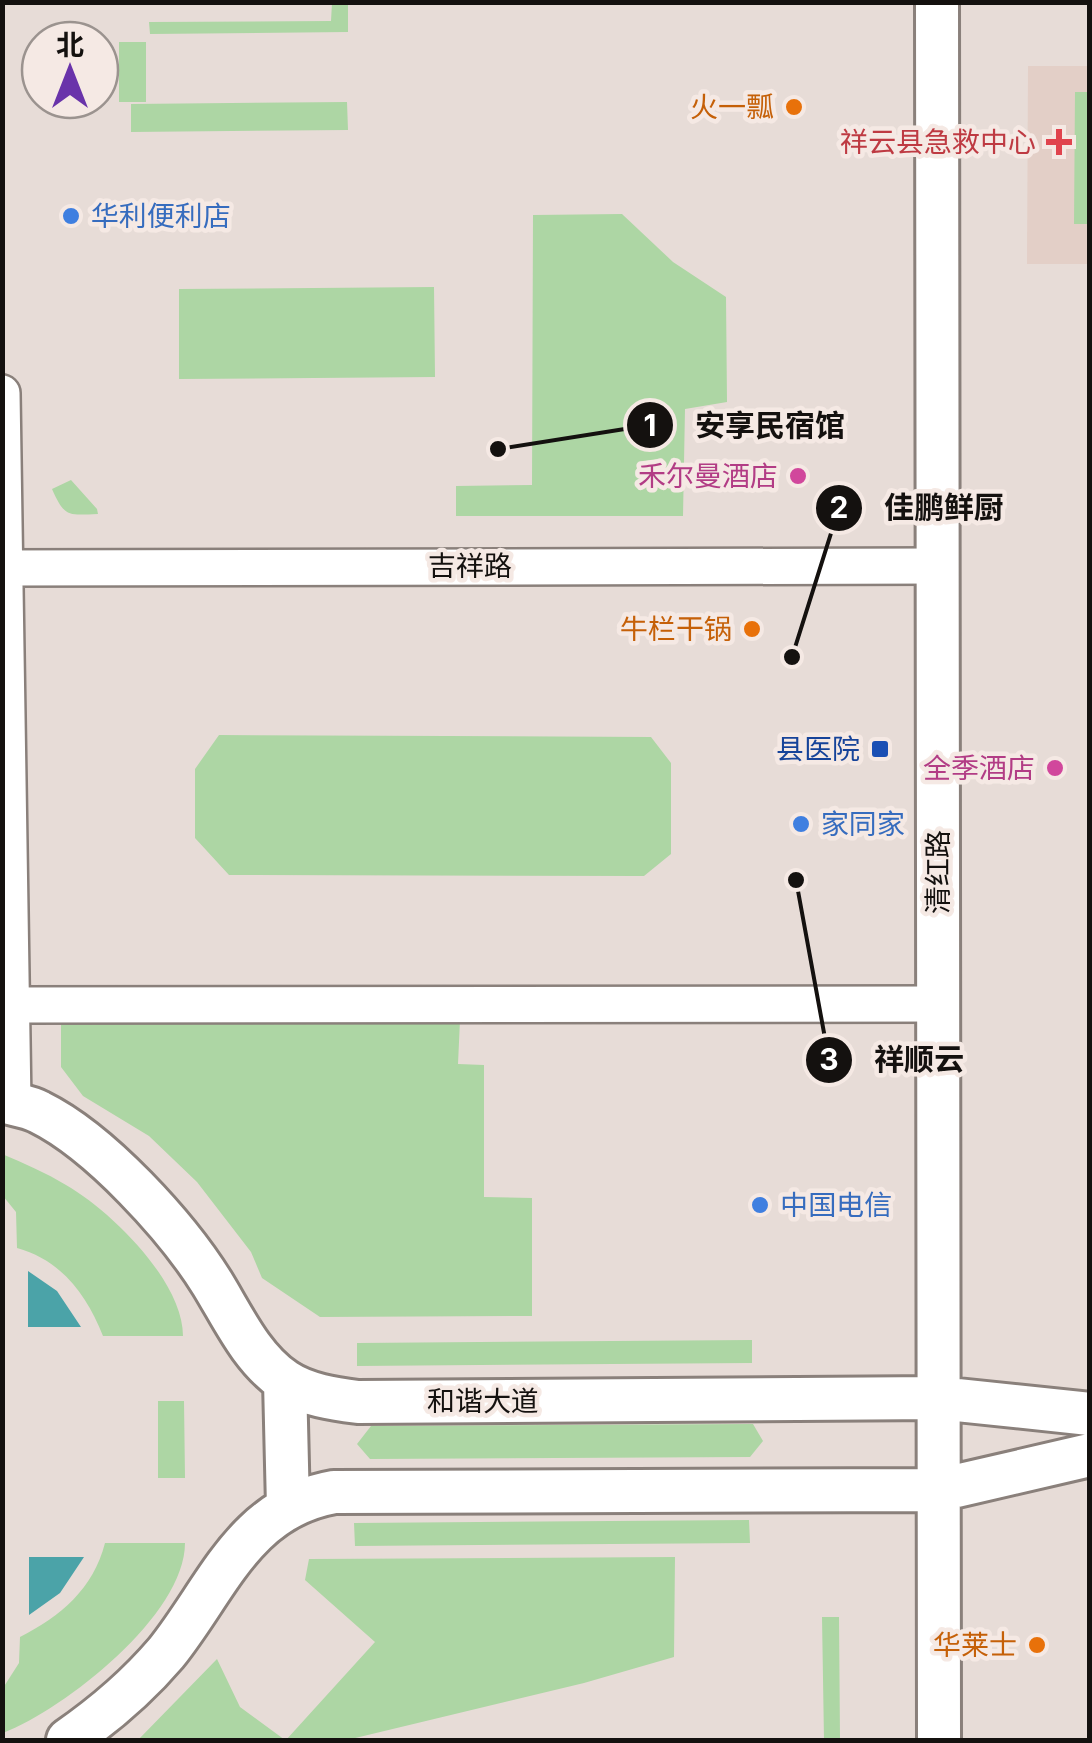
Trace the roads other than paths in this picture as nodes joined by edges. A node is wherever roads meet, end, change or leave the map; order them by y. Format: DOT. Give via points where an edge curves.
graph roads {
  1 [pos="937,2"];
  2 [pos="2,393"];
  3 [pos="938,566"];
  4 [pos="4,568"];
  5 [pos="938,1004"];
  6 [pos="12,1005"];
  7 [pos="8,1103"];
  8 [pos="285,1381"];
  9 [pos="938,1398"];
  10 [pos="1090,1414"];
  11 [pos="1090,1454"];
  12 [pos="939,1490"];
  13 [pos="288,1507"];
  14 [pos="68,1740"];
  15 [pos="939,1740"];
  1 -- 3 [label="main road, 清红路"];
  2 -- 4 [label="street"];
  3 -- 4 [label="street, 吉祥路"];
  3 -- 5 [label="main road, 清红路"];
  4 -- 6 [label="street"];
  5 -- 6 [label="street"];
  5 -- 9 [label="main road, 清红路"];
  6 -- 7 [label="street"];
  7 -- 8 [label="main road, 和谐大道" via="52,1119 144,1197 188,1248 244,1336"];
  8 -- 9 [label="main road, 和谐大道" via="358,1402"];
  8 -- 13 [label="main road"];
  9 -- 10 [label="main road, 和谐大道"];
  9 -- 12 [label="main road, 清红路"];
  11 -- 12 [label="main road"];
  12 -- 13 [label="main road" via="334,1492"];
  12 -- 15 [label="main road, 清红路"];
  13 -- 14 [label="main road" via="233,1556 142,1682"];
}
